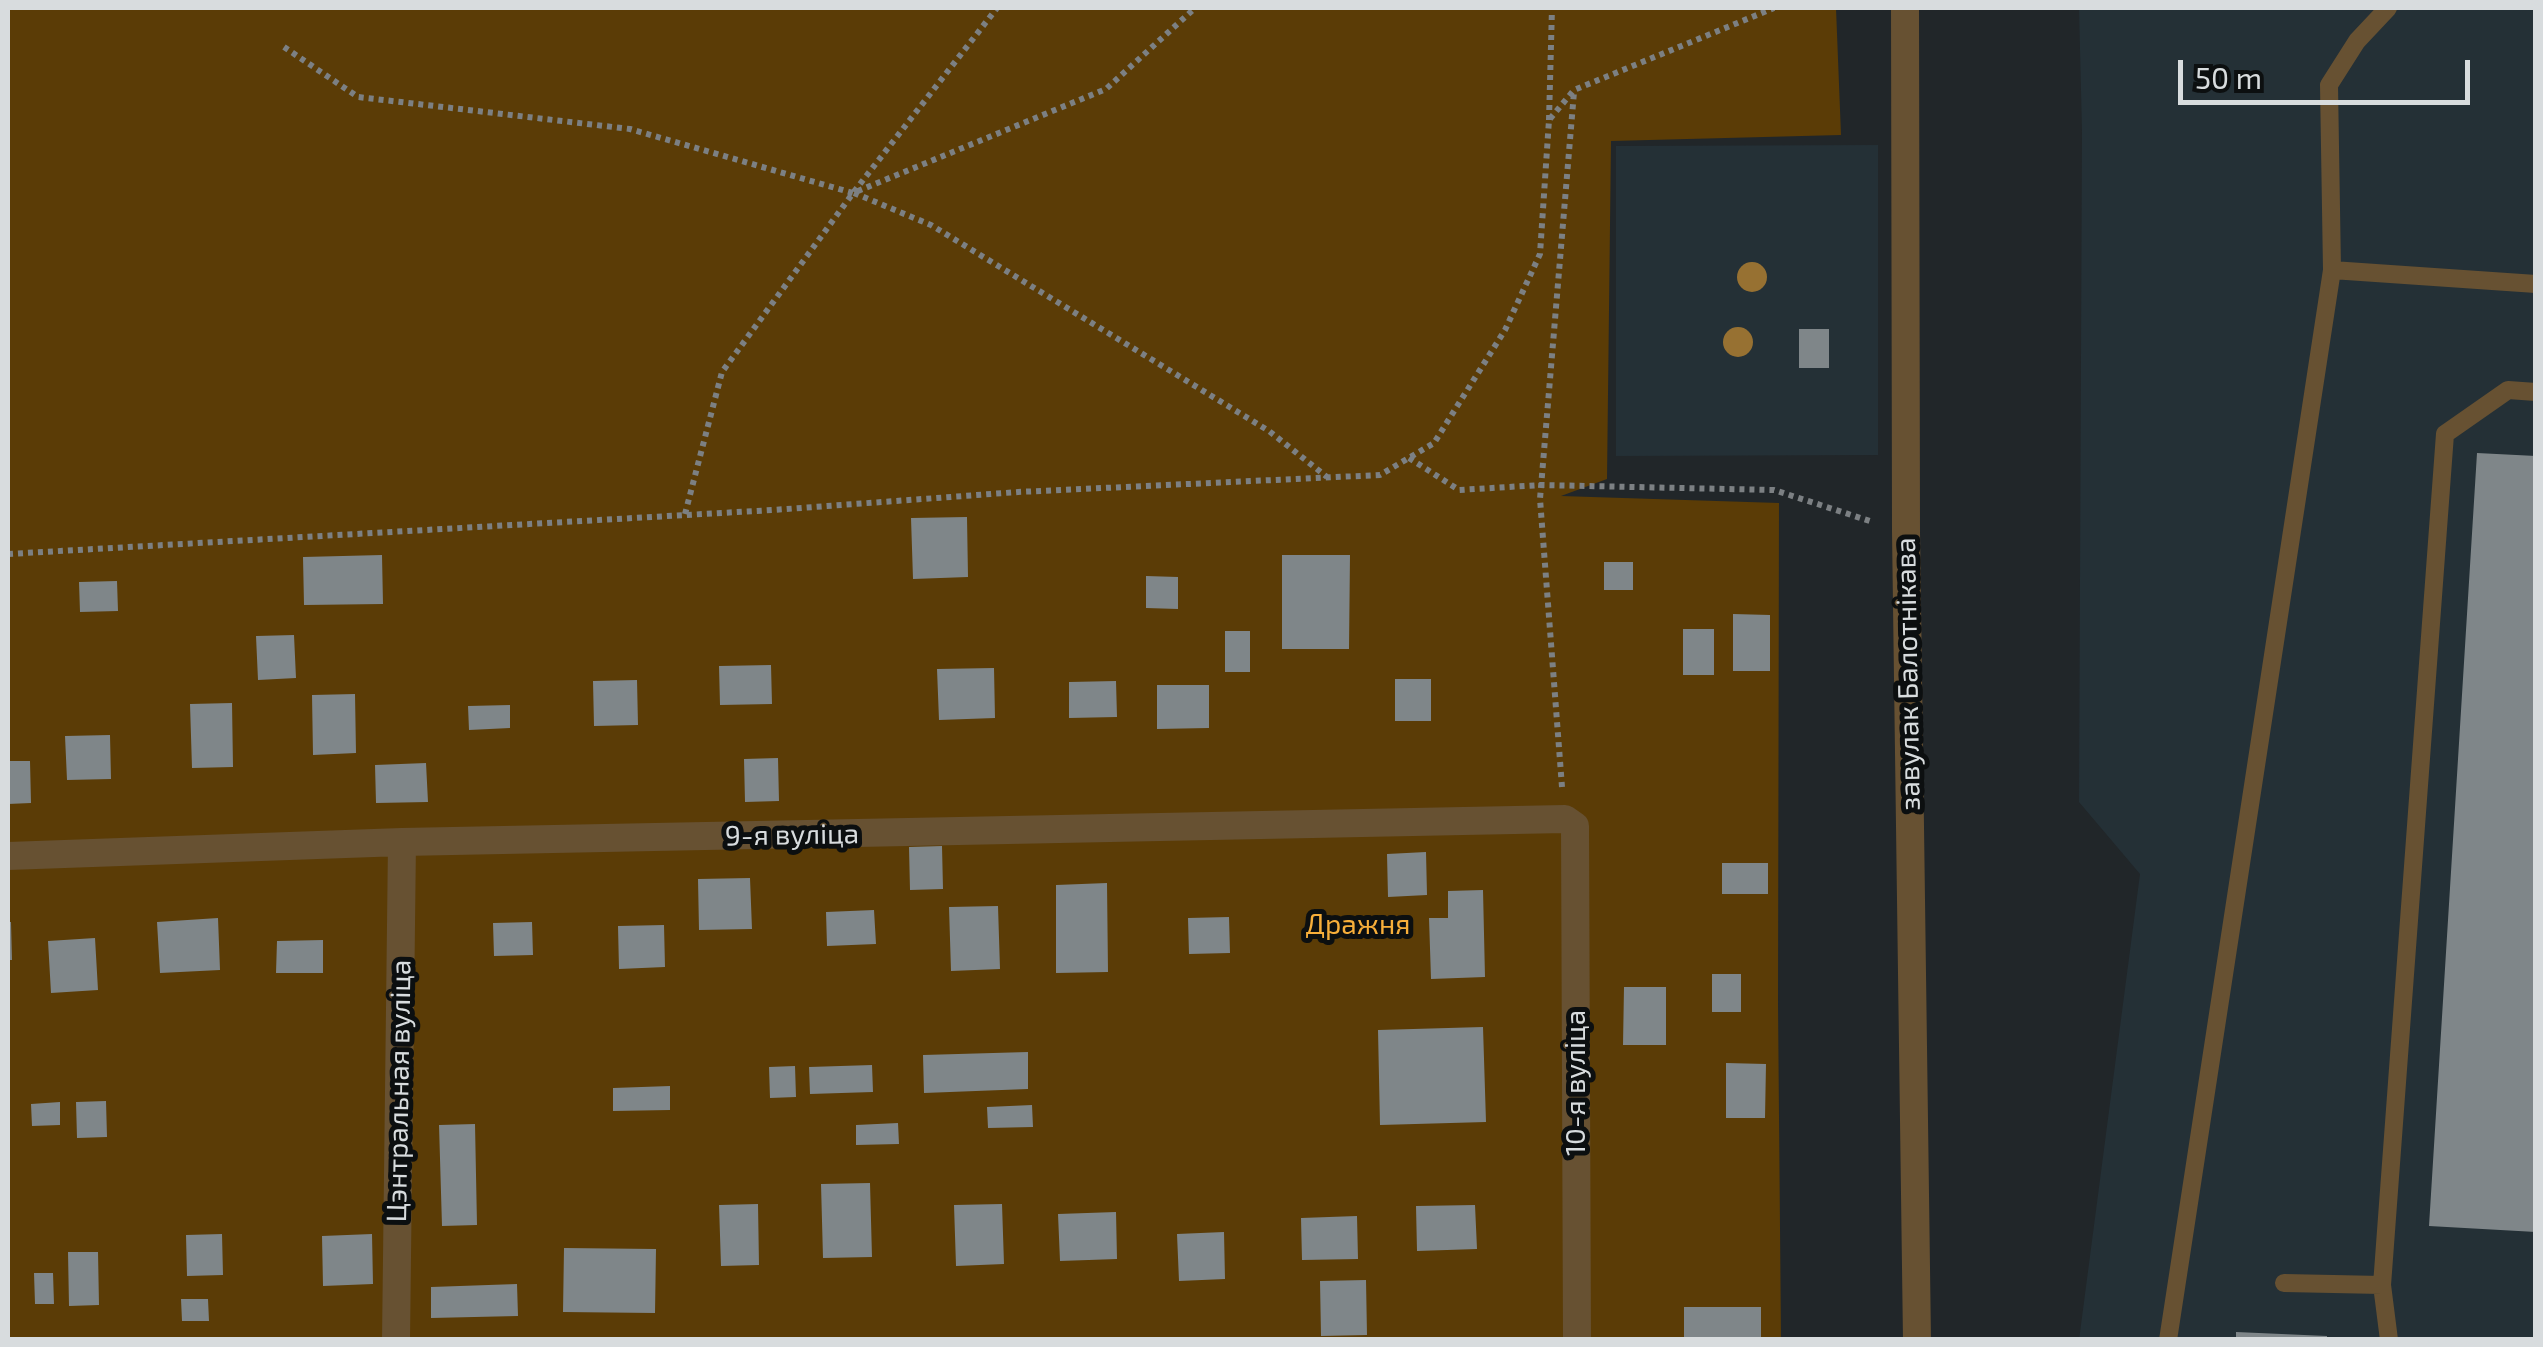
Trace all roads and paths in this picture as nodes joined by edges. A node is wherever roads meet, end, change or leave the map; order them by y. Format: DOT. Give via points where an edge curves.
graph roads {
  1 [pos="997,8"];
  2 [pos="1195,8"];
  3 [pos="1552,8"];
  4 [pos="1774,8"];
  5 [pos="1905,8"];
  6 [pos="2388,8"];
  7 [pos="284,47"];
  8 [pos="1574,90"];
  9 [pos="1549,120"];
  10 [pos="853,192"];
  11 [pos="2332,270"];
  12 [pos="2536,284"];
  13 [pos="2536,392"];
  14 [pos="1409,458"];
  15 [pos="1328,478"];
  16 [pos="1541,485"];
  17 [pos="685,514"];
  18 [pos="1906,532"];
  19 [pos="8,554"];
  20 [pos="1570,823"];
  21 [pos="402,842"];
  22 [pos="8,856"];
  23 [pos="2284,1283"];
  24 [pos="2382,1285"];
  25 [pos="396,1340"];
  26 [pos="1577,1340"];
  27 [pos="1917,1340"];
  28 [pos="2168,1340"];
  29 [pos="2389,1340"];
  1 -- 10 [label="path"];
  2 -- 10 [label="path" via="1106,89"];
  3 -- 9 [label="path"];
  4 -- 8 [label="path"];
  5 -- 18 [label="street, завулак Балотнікава"];
  6 -- 11 [label="lane" via="2329,85"];
  7 -- 10 [label="path" via="358,96 630,128"];
  8 -- 9 [label="path"];
  8 -- 16 [label="path"];
  9 -- 14 [label="path" via="1540,254 1506,330 1434,443"];
  10 -- 15 [label="path" via="930,225 1269,431"];
  10 -- 17 [label="path" via="722,372"];
  11 -- 12 [label="lane"];
  11 -- 28 [label="lane"];
  13 -- 24 [label="lane" via="2508,390 2446,434"];
  14 -- 15 [label="path" via="1380,474"];
  14 -- 16 [label="path" via="1459,490"];
  15 -- 17 [label="path"];
  16 -- 18 [label="path" via="1774,490"];
  16 -- 20 [label="path"];
  17 -- 19 [label="path"];
  18 -- 27 [label="street, завулак Балотнікава"];
  20 -- 21 [label="street, 9-я вуліца"];
  20 -- 26 [label="street, 10-я вуліца"];
  21 -- 22 [label="street, 9-я вуліца"];
  21 -- 25 [label="street, Цэнтральная вуліца"];
  23 -- 24 [label="lane"];
  24 -- 29 [label="lane"];
}
